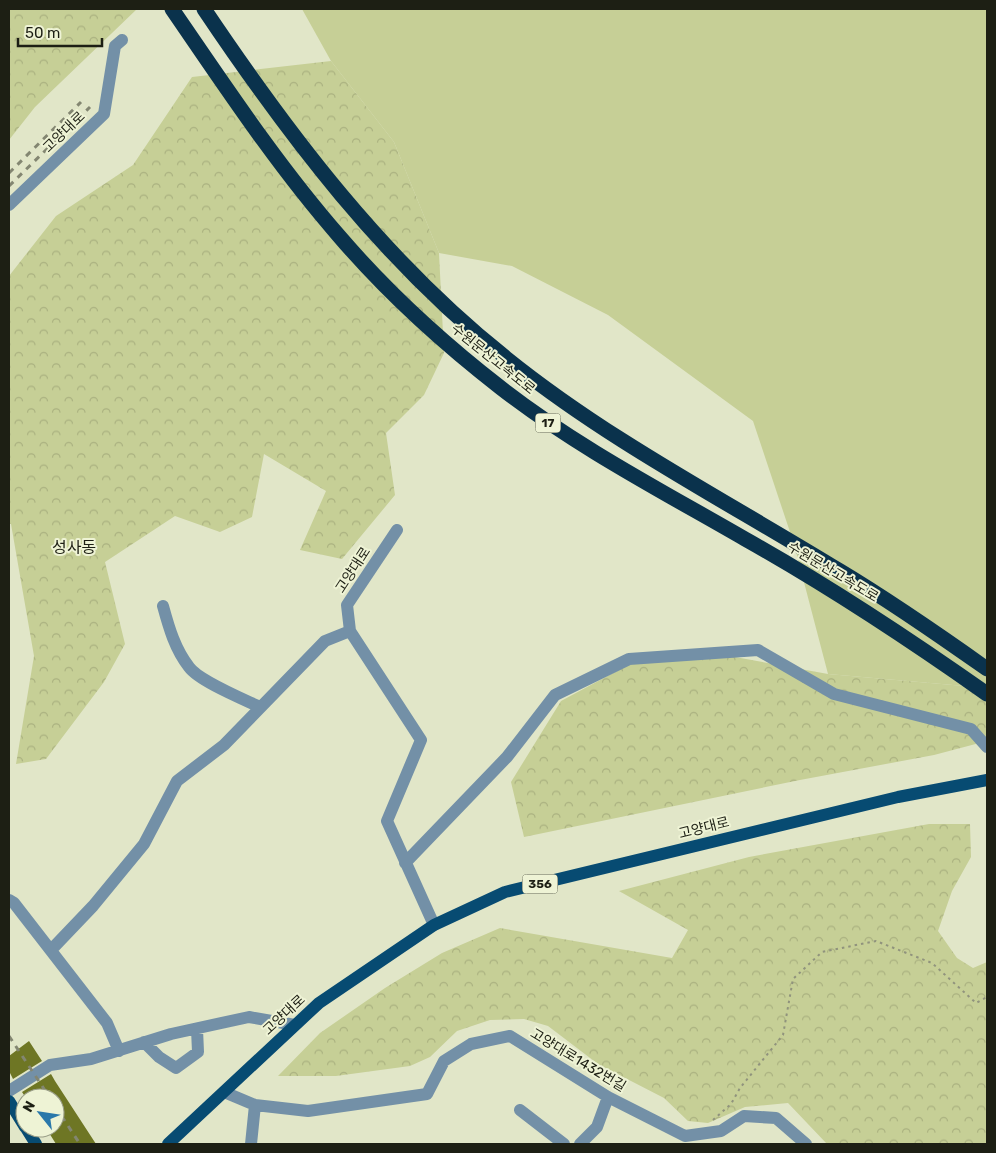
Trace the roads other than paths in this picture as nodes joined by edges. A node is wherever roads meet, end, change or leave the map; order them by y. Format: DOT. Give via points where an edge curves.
graph roads {
  1 [pos="172,9"];
  2 [pos="204,9"];
  3 [pos="122,40"];
  4 [pos="9,206"];
  5 [pos="397,530"];
  6 [pos="163,606"];
  7 [pos="350,631"];
  8 [pos="987,669"];
  9 [pos="987,694"];
  10 [pos="260,707"];
  11 [pos="987,747"];
  12 [pos="987,780"];
  13 [pos="405,863"];
  14 [pos="9,900"];
  15 [pos="434,925"];
  16 [pos="51,950"];
  17 [pos="295,1025"];
  18 [pos="197,1029"];
  19 [pos="144,1042"];
  20 [pos="119,1051"];
  21 [pos="9,1091"];
  22 [pos="224,1092"];
  23 [pos="608,1097"];
  24 [pos="256,1105"];
  25 [pos="520,1110"];
  26 [pos="168,1144"];
  27 [pos="251,1144"];
  28 [pos="564,1144"];
  29 [pos="580,1144"];
  30 [pos="806,1144"];
  1 -- 9 [label="highway, 수원문산고속도로 / 17" via="277,159 340,237 374,275 499,386 609,462 865,610"];
  2 -- 8 [label="highway, 수원문산고속도로 / 17" via="276,111 356,214 399,262 505,358 614,435 841,571"];
  3 -- 4 [label="street, 고양대로" via="115,46 104,114"];
  5 -- 7 [label="street, 고양대로" via="347,605"];
  6 -- 10 [label="street" via="172,640 190,669"];
  7 -- 10 [label="street" via="325,641"];
  7 -- 13 [label="street, 고양대로" via="421,740 387,821"];
  10 -- 16 [label="street" via="224,745 178,780 144,844 93,906"];
  11 -- 13 [label="street" via="971,730 834,694 758,650 629,658 555,695 507,758"];
  12 -- 15 [label="main road, 고양대로 / 356" via="870,803 505,892"];
  13 -- 15 [label="street, 고양대로"];
  14 -- 16 [label="street"];
  15 -- 17 [label="main road, 고양대로 / 356" via="319,1003"];
  16 -- 20 [label="street" via="107,1023"];
  17 -- 18 [label="street" via="248,1017"];
  17 -- 22 [label="main road, 고양대로 / 356"];
  18 -- 19 [label="street"];
  18 -- 19 [label="street" via="198,1052 176,1068"];
  19 -- 20 [label="street"];
  20 -- 21 [label="street" via="91,1060 50,1065"];
  22 -- 24 [label="street, 고양대로1432번길"];
  22 -- 26 [label="main road, 고양대로 / 356"];
  23 -- 24 [label="street, 고양대로1432번길" via="510,1036 471,1044 444,1061 427,1094 308,1111"];
  23 -- 29 [label="street" via="597,1128"];
  23 -- 30 [label="street, 고양대로1432번길" via="685,1136 722,1131 744,1116 776,1118"];
  24 -- 27 [label="street"];
  25 -- 28 [label="street"];
}
